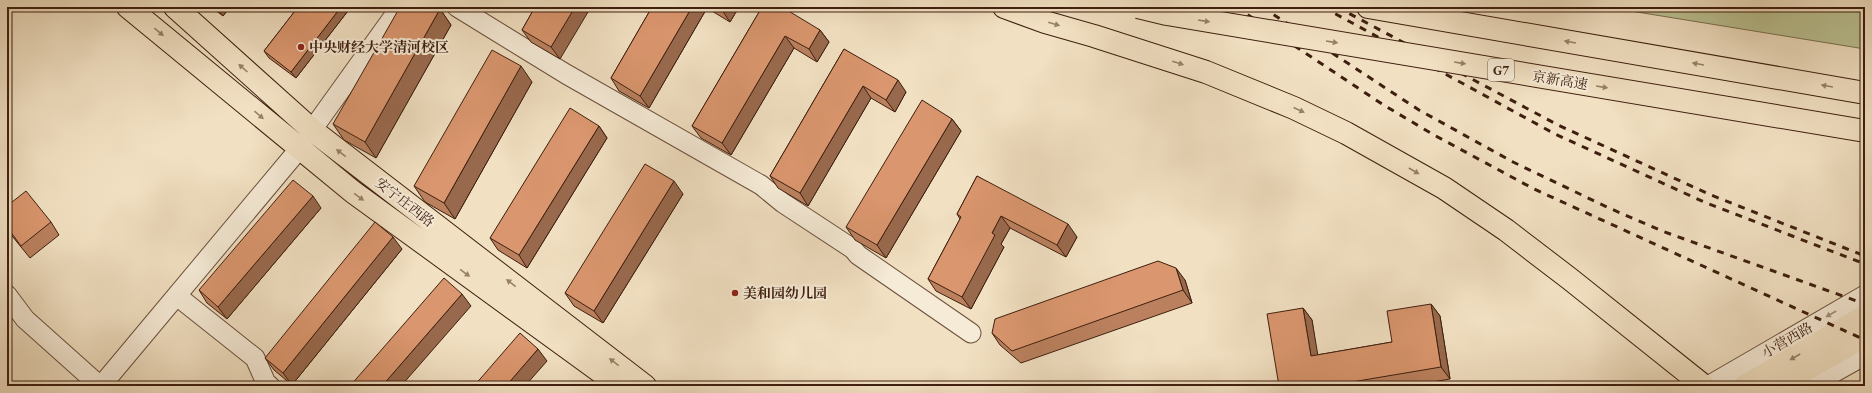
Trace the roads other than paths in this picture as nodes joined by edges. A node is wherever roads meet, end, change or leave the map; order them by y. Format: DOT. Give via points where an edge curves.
graph roads {
  1 [pos="128,7"];
  2 [pos="174,7"];
  3 [pos="403,7"];
  4 [pos="457,7"];
  5 [pos="1004,7"];
  6 [pos="1138,7"];
  7 [pos="1368,7"];
  8 [pos="1865,92"];
  9 [pos="312,130"];
  10 [pos="1865,131"];
  11 [pos="300,148"];
  12 [pos="7,295"];
  13 [pos="1865,295"];
  14 [pos="177,296"];
  15 [pos="1865,316"];
  16 [pos="970,333"];
  17 [pos="1865,336"];
  18 [pos="1865,355"];
  19 [pos="101,386"];
  20 [pos="270,386"];
  21 [pos="620,386"];
  22 [pos="645,386"];
  23 [pos="1704,386"];
  24 [pos="1708,386"];
  25 [pos="1745,386"];
  26 [pos="1777,386"];
  27 [pos="1810,386"];
  1 -- 11 [label="main road, one-way"];
  9 -- 2 [label="main road, 安宁庄西路, one-way"];
  3 -- 9 [label="street" via="396,13"];
  4 -- 16 [label="street" via="566,74 762,185 783,203 853,249"];
  5 -- 23 [label="main road, one-way" via="1044,22 1206,72 1294,108 1346,133 1444,188 1506,230"];
  6 -- 10 [label="main road, 京新高速 / G7, one-way, bridge" via="1183,17"];
  8 -- 7 [label="main road, one-way"];
  22 -- 9 [label="main road, 安宁庄西路, one-way"];
  11 -- 14 [label="street"];
  11 -- 21 [label="main road, one-way" via="353,192"];
  12 -- 19 [label="street" via="25,319"];
  13 -- 24 [label="street, 小营西路, one-way"];
  14 -- 19 [label="street"];
  14 -- 20 [label="street" via="255,358 266,383"];
  15 -- 25 [label="main road, 小营西路, one-way"];
  17 -- 26 [label="main road"];
  18 -- 27 [label="street"];
}
